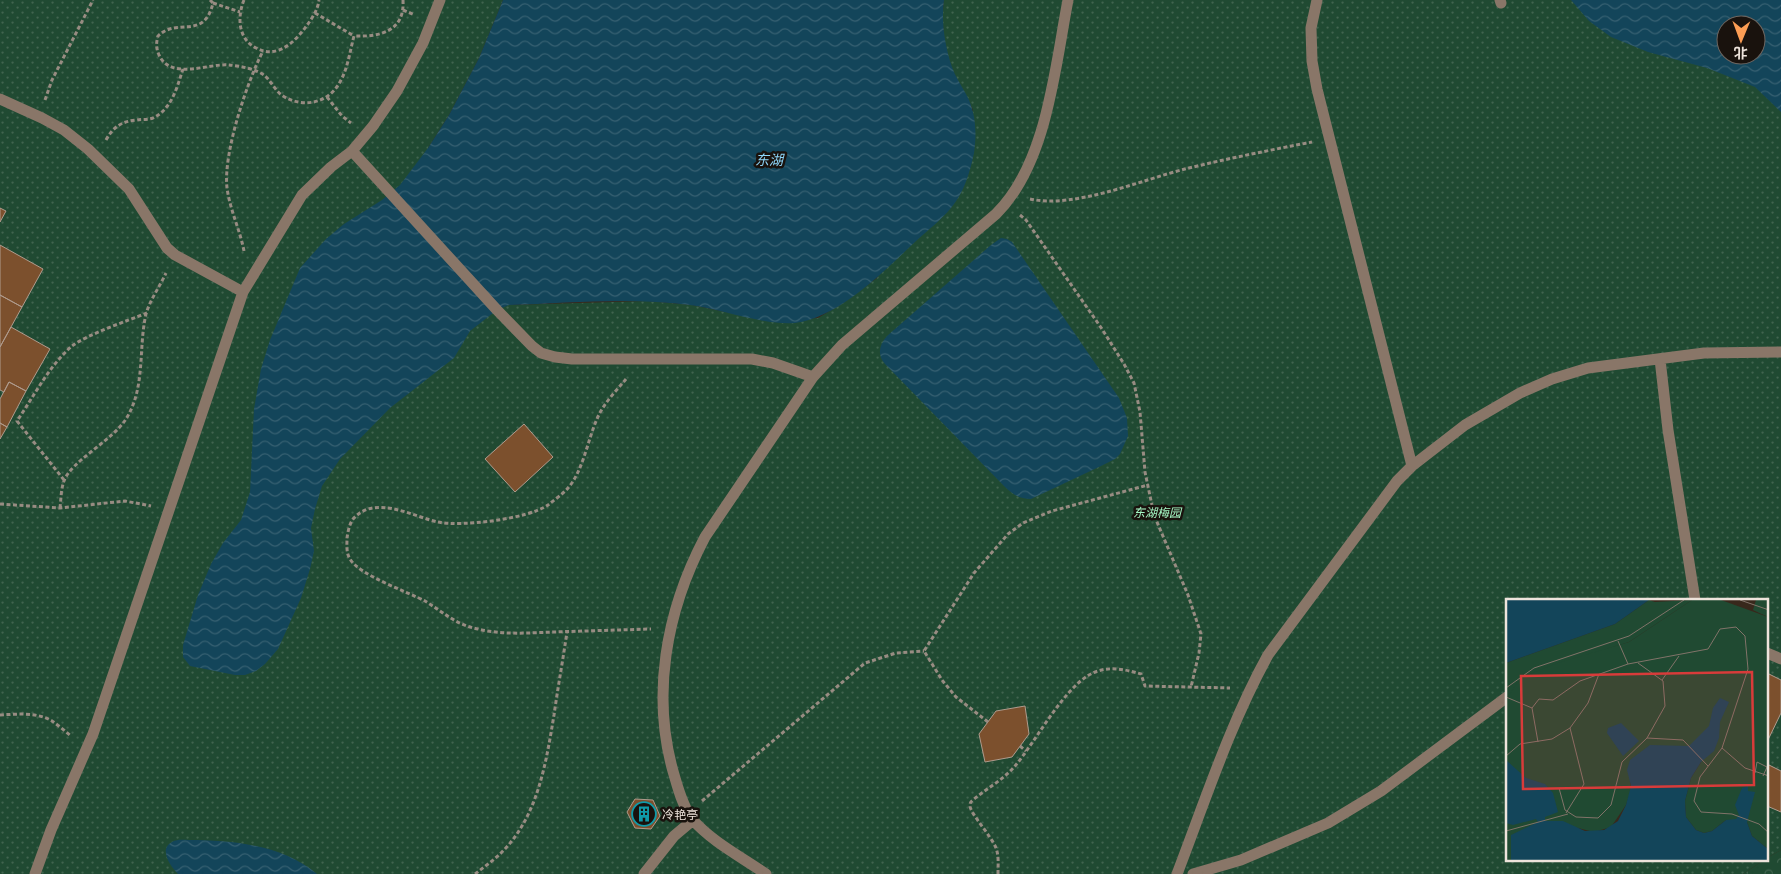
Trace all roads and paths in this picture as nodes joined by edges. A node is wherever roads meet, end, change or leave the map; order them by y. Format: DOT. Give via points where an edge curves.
graph roads {
  1 [pos="93,0"];
  2 [pos="244,0"];
  3 [pos="319,0"];
  4 [pos="403,0"];
  5 [pos="440,0"];
  6 [pos="1068,0"];
  7 [pos="1317,0"];
  8 [pos="211,1"];
  9 [pos="240,12"];
  10 [pos="315,13"];
  11 [pos="354,36"];
  12 [pos="263,51"];
  13 [pos="183,69"];
  14 [pos="253,70"];
  15 [pos="327,96"];
  16 [pos="0,99"];
  17 [pos="42,118"];
  18 [pos="365,135"];
  19 [pos="1330,139"];
  20 [pos="352,151"];
  21 [pos="95,156"];
  22 [pos="1010,199"];
  23 [pos="175,255"];
  24 [pos="251,279"];
  25 [pos="243,292"];
  26 [pos="147,313"];
  27 [pos="1781,352"];
  28 [pos="642,359"];
  29 [pos="1660,359"];
  30 [pos="813,377"];
  31 [pos="1412,466"];
  32 [pos="64,480"];
  33 [pos="1148,485"];
  34 [pos="0,504"];
  35 [pos="60,508"];
  36 [pos="169,511"];
  37 [pos="1695,599"];
  38 [pos="670,628"];
  39 [pos="567,632"];
  40 [pos="924,651"];
  41 [pos="1768,653"];
  42 [pos="1781,659"];
  43 [pos="1191,687"];
  44 [pos="1251,688"];
  45 [pos="1506,698"];
  46 [pos="0,714"];
  47 [pos="988,722"];
  48 [pos="1020,746"];
  49 [pos="87,749"];
  50 [pos="1026,751"];
  51 [pos="690,816"];
  52 [pos="35,874"];
  53 [pos="475,874"];
  54 [pos="644,874"];
  55 [pos="766,874"];
  56 [pos="998,874"];
  57 [pos="1177,874"];
  58 [pos="1193,874"];
  1 -- 17 [label="path" via="52,80"];
  2 -- 9 [label="path"];
  3 -- 10 [label="path"];
  4 -- 11 [label="path" via="403,10 391,29 376,36"];
  5 -- 18 [label="lane" via="412,67"];
  6 -- 22 [label="lane" via="1053,83 1035,150"];
  7 -- 19 [label="lane" via="1311,28 1312,61"];
  8 -- 9 [label="path"];
  8 -- 13 [label="path" via="209,16 200,24 169,30 158,36 157,49 163,61"];
  9 -- 12 [label="path" via="245,38"];
  10 -- 11 [label="path"];
  10 -- 12 [label="path" via="291,43 279,50"];
  11 -- 15 [label="path" via="341,81"];
  12 -- 14 [label="path"];
  13 -- 14 [label="path" via="216,64"];
  13 -- 21 [label="path" via="173,96 163,111 152,118 118,125"];
  14 -- 15 [label="path" via="265,76 278,92 292,100 311,103"];
  14 -- 24 [label="path" via="226,174 227,189"];
  15 -- 18 [label="path" via="342,116"];
  16 -- 17 [label="lane"];
  17 -- 21 [label="lane" via="64,130"];
  18 -- 20 [label="lane"];
  19 -- 22 [label="path" via="1187,168 1078,198 1059,201"];
  19 -- 31 [label="lane"];
  20 -- 24 [label="lane" via="302,195"];
  20 -- 28 [label="lane" via="532,346 555,357"];
  21 -- 23 [label="lane" via="133,193 167,248"];
  22 -- 30 [label="lane" via="842,345"];
  22 -- 33 [label="path" via="1124,364 1134,384"];
  23 -- 25 [label="lane"];
  23 -- 26 [label="path"];
  24 -- 25 [label="lane"];
  25 -- 36 [label="lane"];
  26 -- 32 [label="path" via="140,381 126,419"];
  26 -- 32 [label="path" via="73,346 54,367 17,421"];
  27 -- 29 [label="lane"];
  28 -- 30 [label="lane" via="752,359"];
  28 -- 39 [label="path" via="598,416 578,472 568,488 546,506 527,514 460,524 438,522 393,508 379,508 365,510 353,518 348,533 346,551 353,564 425,601 454,622 508,633"];
  29 -- 31 [label="lane" via="1588,368 1544,382 1465,425"];
  29 -- 37 [label="lane"];
  30 -- 38 [label="lane" via="705,537 692,562"];
  31 -- 44 [label="lane" via="1397,481 1268,655"];
  32 -- 35 [label="path"];
  33 -- 40 [label="path" via="1052,511 1023,523 1008,534 974,573"];
  33 -- 43 [label="path" via="1154,515 1201,634"];
  34 -- 35 [label="path"];
  35 -- 36 [label="path" via="125,501"];
  36 -- 49 [label="lane"];
  38 -- 39 [label="path"];
  38 -- 51 [label="lane" via="663,681 667,747"];
  39 -- 53 [label="path" via="546,758 536,797 511,841"];
  40 -- 47 [label="path" via="956,697"];
  40 -- 51 [label="path" via="896,653 865,663"];
  41 -- 42 [label="lane"];
  43 -- 44 [label="path"];
  43 -- 50 [label="path" via="1144,686 1141,674 1122,669 1090,674 1067,696"];
  44 -- 57 [label="lane"];
  45 -- 58 [label="lane" via="1381,791 1328,823 1241,860"];
  46 -- 49 [label="path" via="27,714 50,720"];
  48 -- 50 [label="path"];
  49 -- 52 [label="lane"];
  50 -- 56 [label="path" via="1014,768 970,804 971,811 988,832 996,849"];
  51 -- 54 [label="lane"];
  51 -- 55 [label="lane" via="710,836"];
}
